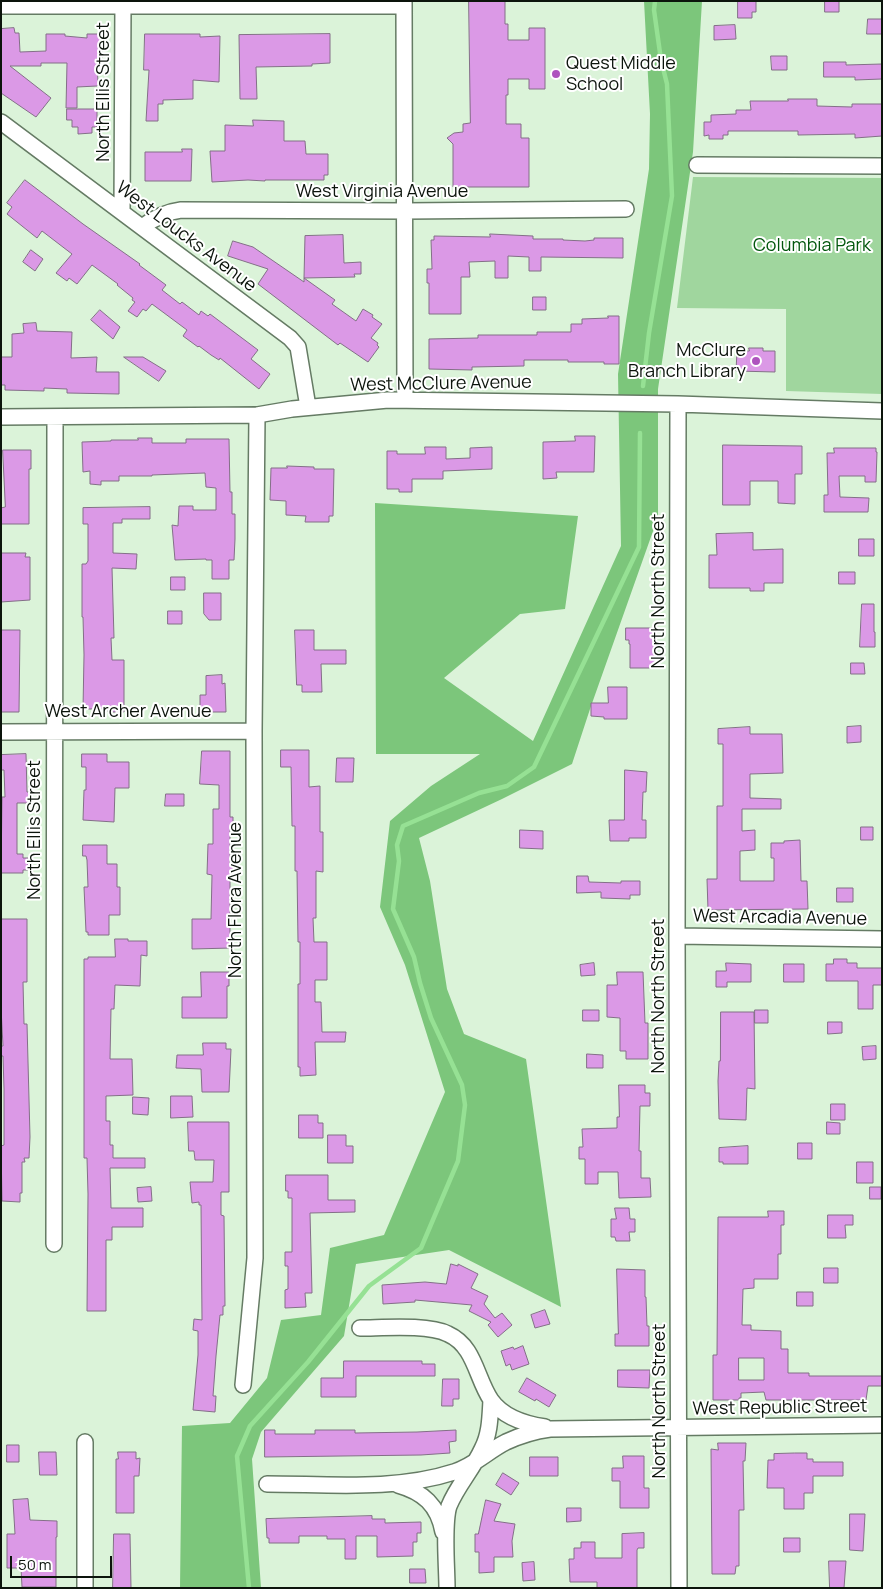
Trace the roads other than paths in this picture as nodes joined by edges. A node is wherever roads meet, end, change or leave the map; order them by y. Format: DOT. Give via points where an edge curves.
graph roads {
  1 [pos="404,3"];
  2 [pos="124,4"];
  3 [pos="1,6"];
  4 [pos="1,122"];
  5 [pos="697,165"];
  6 [pos="882,166"];
  7 [pos="626,208"];
  8 [pos="406,211"];
  9 [pos="122,212"];
  10 [pos="142,227"];
  11 [pos="405,400"];
  12 [pos="678,404"];
  13 [pos="308,407"];
  14 [pos="882,411"];
  15 [pos="257,415"];
  16 [pos="1,417"];
  17 [pos="54,417"];
  18 [pos="53,731"];
  19 [pos="254,731"];
  20 [pos="1,732"];
  21 [pos="677,936"];
  22 [pos="882,939"];
  23 [pos="54,1244"];
  24 [pos="360,1328"];
  25 [pos="243,1385"];
  26 [pos="491,1400"];
  27 [pos="882,1425"];
  28 [pos="679,1428"];
  29 [pos="564,1429"];
  30 [pos="85,1442"];
  31 [pos="475,1462"];
  32 [pos="267,1484"];
  33 [pos="394,1484"];
  34 [pos="447,1561"];
  35 [pos="85,1588"];
  36 [pos="447,1588"];
  37 [pos="679,1588"];
  1 -- 2 [label="street"];
  1 -- 8 [label="street"];
  2 -- 3 [label="street"];
  2 -- 9 [label="street, North Ellis Street"];
  4 -- 9 [label="street, West Loucks Avenue"];
  5 -- 6 [label="street"];
  7 -- 8 [label="street, West Virginia Avenue"];
  8 -- 10 [label="street, West Virginia Avenue" via="180,210 160,215"];
  8 -- 11 [label="street"];
  9 -- 10 [label="street, West Loucks Avenue"];
  10 -- 13 [label="street, West Loucks Avenue" via="298,346"];
  11 -- 12 [label="street, West McClure Avenue"];
  11 -- 13 [label="street, West McClure Avenue"];
  12 -- 14 [label="street, West McClure Avenue"];
  12 -- 21 [label="street, North North Street"];
  13 -- 15 [label="street, West McClure Avenue"];
  15 -- 17 [label="street, West McClure Avenue"];
  15 -- 19 [label="street, North Flora Avenue"];
  16 -- 17 [label="street, West McClure Avenue"];
  17 -- 18 [label="street, North Ellis Street"];
  18 -- 19 [label="street, West Archer Avenue"];
  18 -- 20 [label="street, West Archer Avenue"];
  18 -- 23 [label="street, North Ellis Street"];
  19 -- 25 [label="street, North Flora Avenue" via="254,1258"];
  21 -- 22 [label="street, West Arcadia Avenue"];
  21 -- 28 [label="street, North North Street"];
  24 -- 26 [label="street" via="415,1328 446,1333 467,1350"];
  26 -- 29 [label="street" via="517,1420"];
  26 -- 31 [label="street" via="488,1436"];
  27 -- 28 [label="street, West Republic Street"];
  28 -- 29 [label="street, West Republic Street"];
  28 -- 37 [label="street, North North Street"];
  29 -- 31 [label="street" via="526,1433"];
  30 -- 35 [label="street"];
  31 -- 33 [label="street" via="455,1472"];
  31 -- 34 [label="street" via="448,1509"];
  32 -- 33 [label="street"];
  33 -- 34 [label="street" via="422,1495 433,1505 441,1524"];
  34 -- 36 [label="street"];
}
